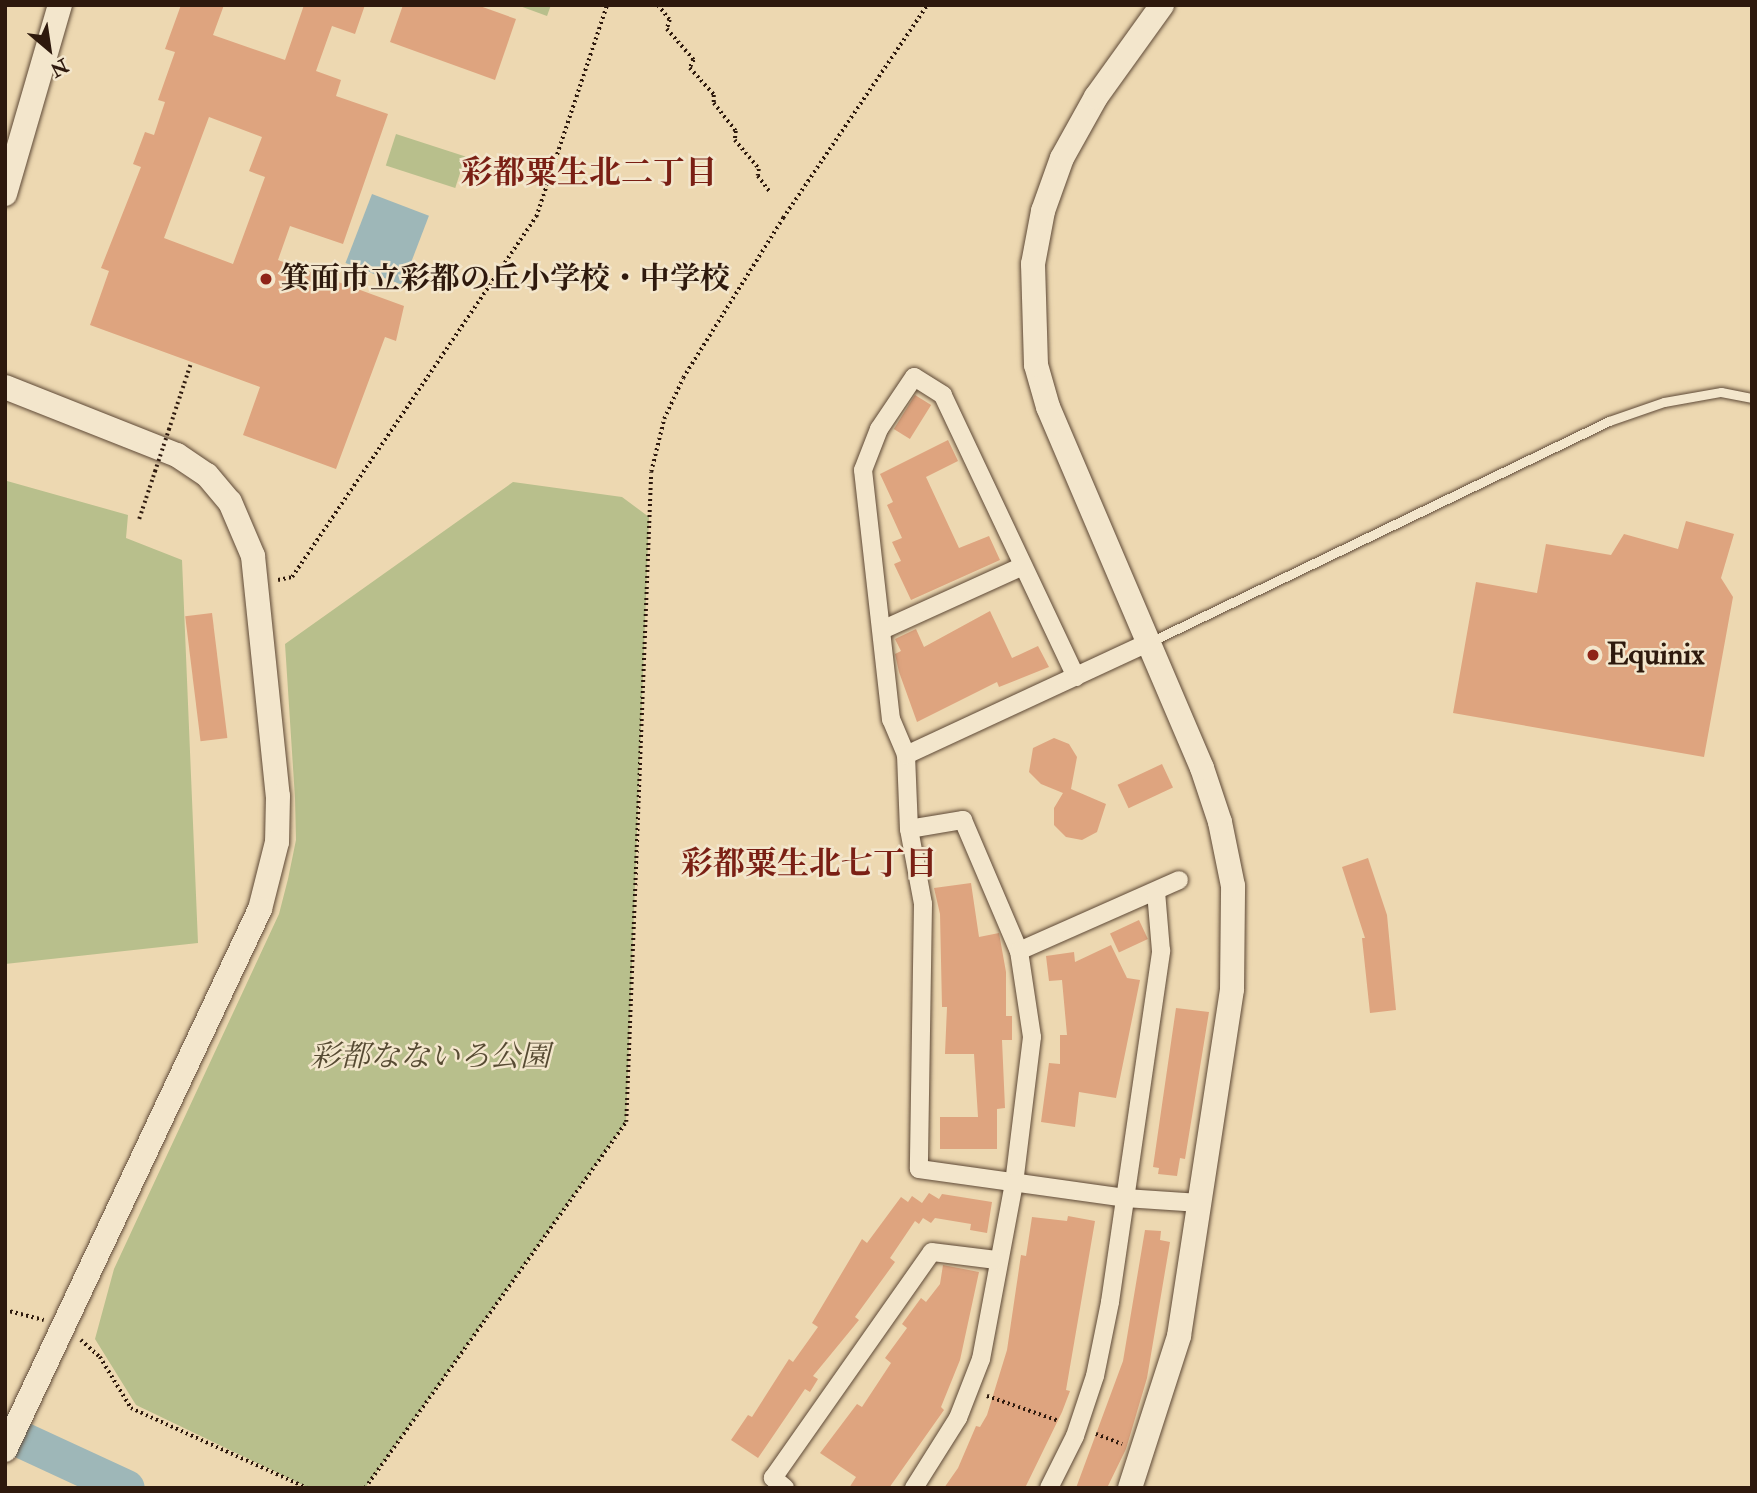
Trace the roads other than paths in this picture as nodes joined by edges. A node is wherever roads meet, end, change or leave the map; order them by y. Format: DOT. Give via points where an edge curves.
graph roads {
  1 [pos="60,5"];
  2 [pos="1162,5"];
  3 [pos="5,194"];
  4 [pos="5,387"];
  5 [pos="1752,397"];
  6 [pos="1021,567"];
  7 [pos="882,630"];
  8 [pos="1147,643"];
  9 [pos="1076,677"];
  10 [pos="906,755"];
  11 [pos="909,828"];
  12 [pos="1180,880"];
  13 [pos="1156,891"];
  14 [pos="1020,951"];
  15 [pos="1014,1183"];
  16 [pos="1125,1198"];
  17 [pos="1200,1203"];
  18 [pos="996,1260"];
  19 [pos="5,1450"];
  20 [pos="785,1488"];
  21 [pos="914,1488"];
  22 [pos="1049,1488"];
  23 [pos="1130,1488"];
  1 -- 3 [label="street"];
  2 -- 8 [label="street" via="1096,97 1062,158 1043,211 1033,264 1036,365 1048,407"];
  4 -- 19 [label="street" via="177,455 207,475 230,502 253,556 278,796 277,842 260,909"];
  5 -- 8 [label="lane" via="1721,392 1664,402 1609,421"];
  6 -- 7 [label="street"];
  6 -- 7 [label="street" via="943,395 914,377 879,429 863,470"];
  6 -- 9 [label="street"];
  7 -- 10 [label="street" via="891,719"];
  8 -- 9 [label="street"];
  8 -- 17 [label="street" via="1202,768 1220,822 1233,887 1232,989"];
  9 -- 10 [label="street"];
  10 -- 11 [label="street"];
  11 -- 14 [label="street" via="963,820"];
  11 -- 15 [label="street" via="923,904 919,1169"];
  12 -- 13 [label="street"];
  13 -- 14 [label="street"];
  13 -- 16 [label="street" via="1161,951"];
  14 -- 15 [label="street" via="1032,1037"];
  15 -- 16 [label="street"];
  15 -- 18 [label="street"];
  16 -- 17 [label="street"];
  16 -- 22 [label="street" via="1095,1376 1078,1428"];
  17 -- 23 [label="street" via="1179,1336"];
  18 -- 20 [label="street" via="932,1252 773,1478"];
  18 -- 21 [label="street" via="981,1359 958,1418"];
}
